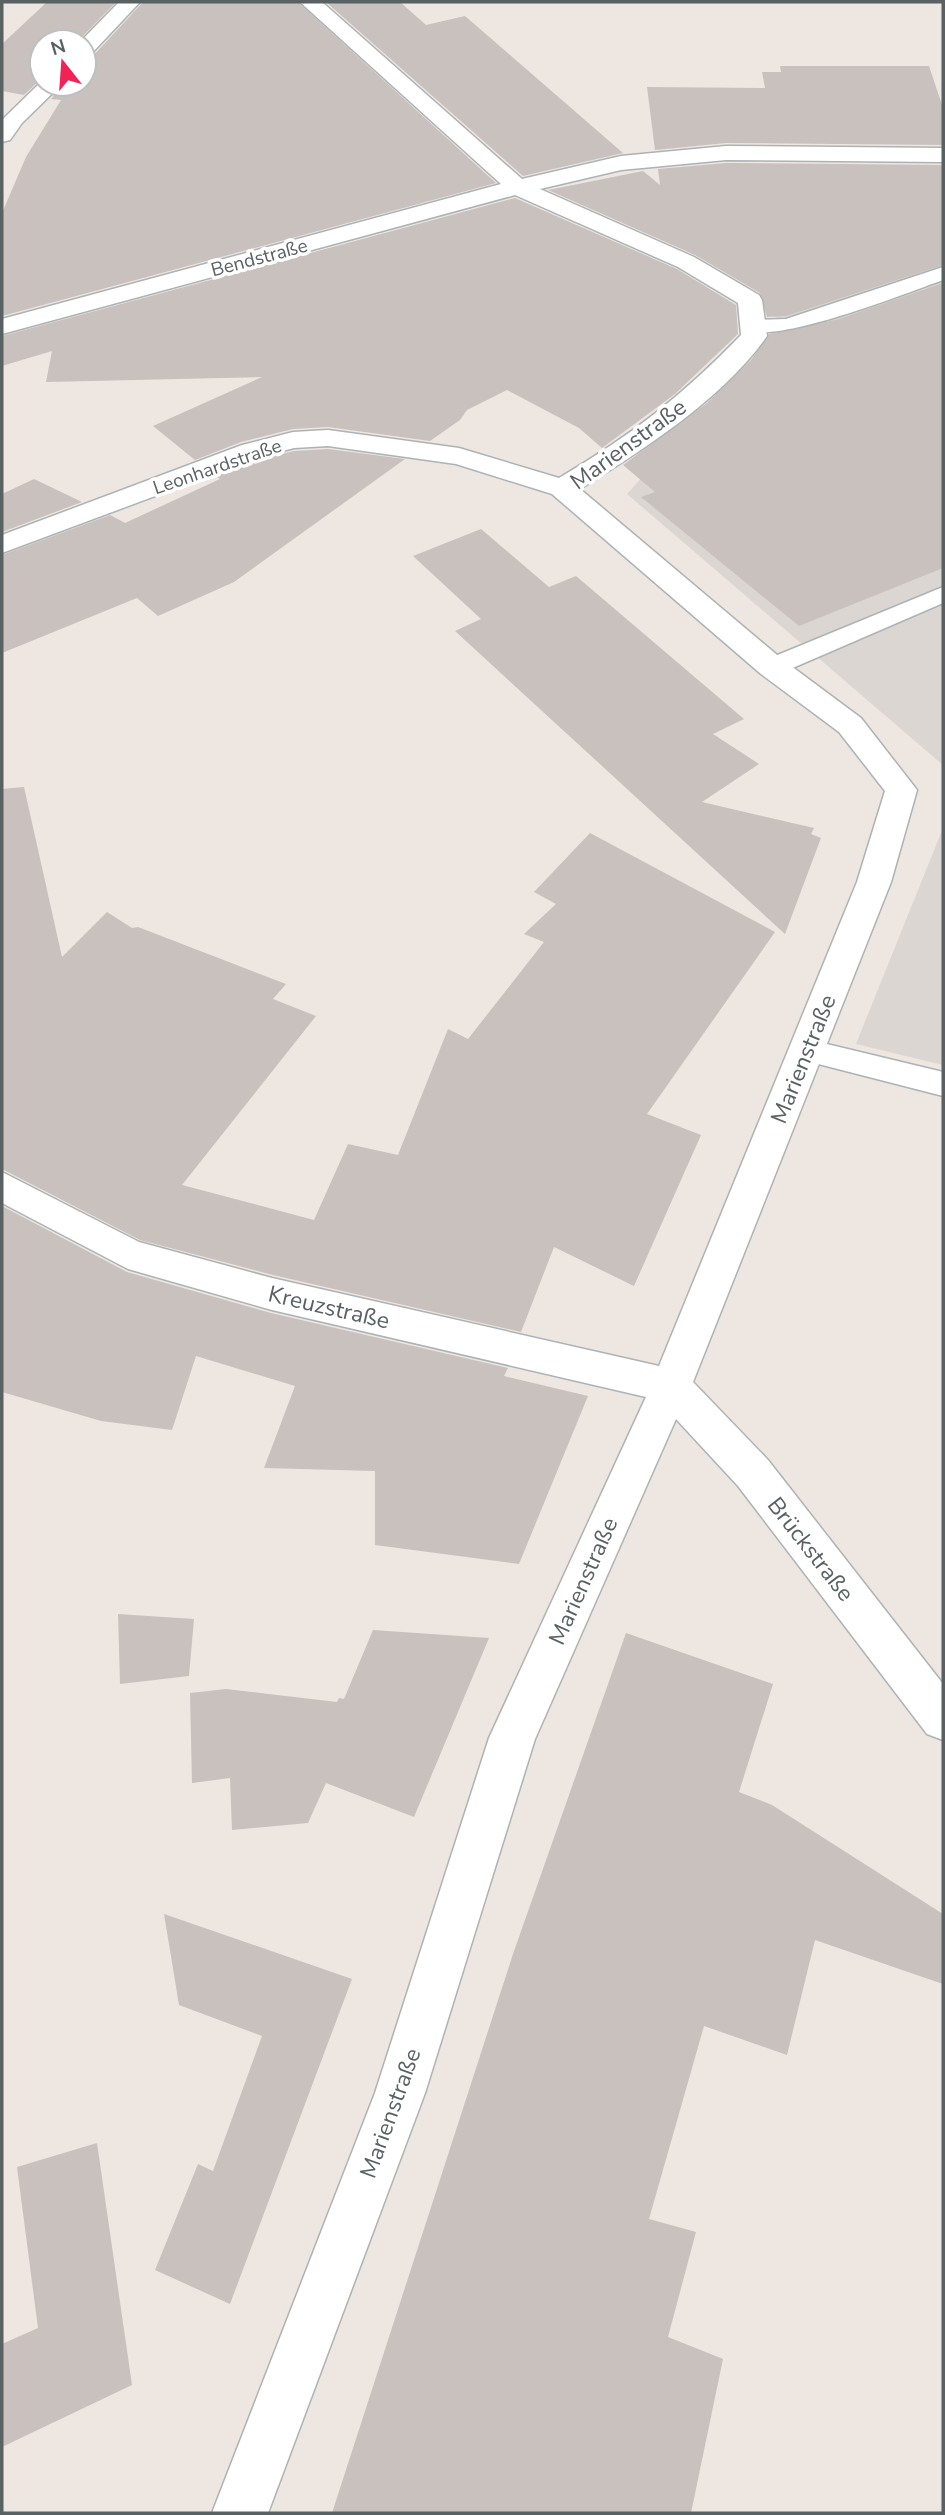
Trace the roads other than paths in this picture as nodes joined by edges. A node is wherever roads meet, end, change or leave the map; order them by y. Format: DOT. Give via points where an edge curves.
graph roads {
  1 [pos="130,2"];
  2 [pos="310,2"];
  3 [pos="98,35"];
  4 [pos="36,98"];
  5 [pos="2,135"];
  6 [pos="943,155"];
  7 [pos="517,187"];
  8 [pos="943,273"];
  9 [pos="753,326"];
  10 [pos="2,327"];
  11 [pos="562,488"];
  12 [pos="2,545"];
  13 [pos="943,594"];
  14 [pos="772,667"];
  15 [pos="806,1050"];
  16 [pos="943,1084"];
  17 [pos="2,1186"];
  18 [pos="671,1386"];
  19 [pos="943,1719"];
  20 [pos="240,2513"];
  1 -- 3 [label="street"];
  2 -- 7 [label="street"];
  4 -- 5 [label="street"];
  6 -- 7 [label="street, Bendstraße" via="726,153 621,163"];
  7 -- 9 [label="street" via="686,262 750,300"];
  7 -- 10 [label="street, Bendstraße"];
  8 -- 9 [label="lane" via="788,325"];
  9 -- 11 [label="street, Marienstraße" via="754,336 704,388 634,446"];
  11 -- 12 [label="street, Leonhardstraße" via="459,456 327,438 293,440 251,451"];
  11 -- 14 [label="street, Marienstraße"];
  13 -- 14 [label="lane"];
  14 -- 15 [label="street, Marienstraße" via="850,725 901,790 874,882"];
  15 -- 16 [label="lane"];
  15 -- 18 [label="street, Marienstraße"];
  17 -- 18 [label="street, Kreuzstraße" via="128,1254 272,1294"];
  18 -- 19 [label="street, Brückstraße" via="752,1473"];
  18 -- 20 [label="street, Marienstraße" via="512,1738 400,2093"];
}
